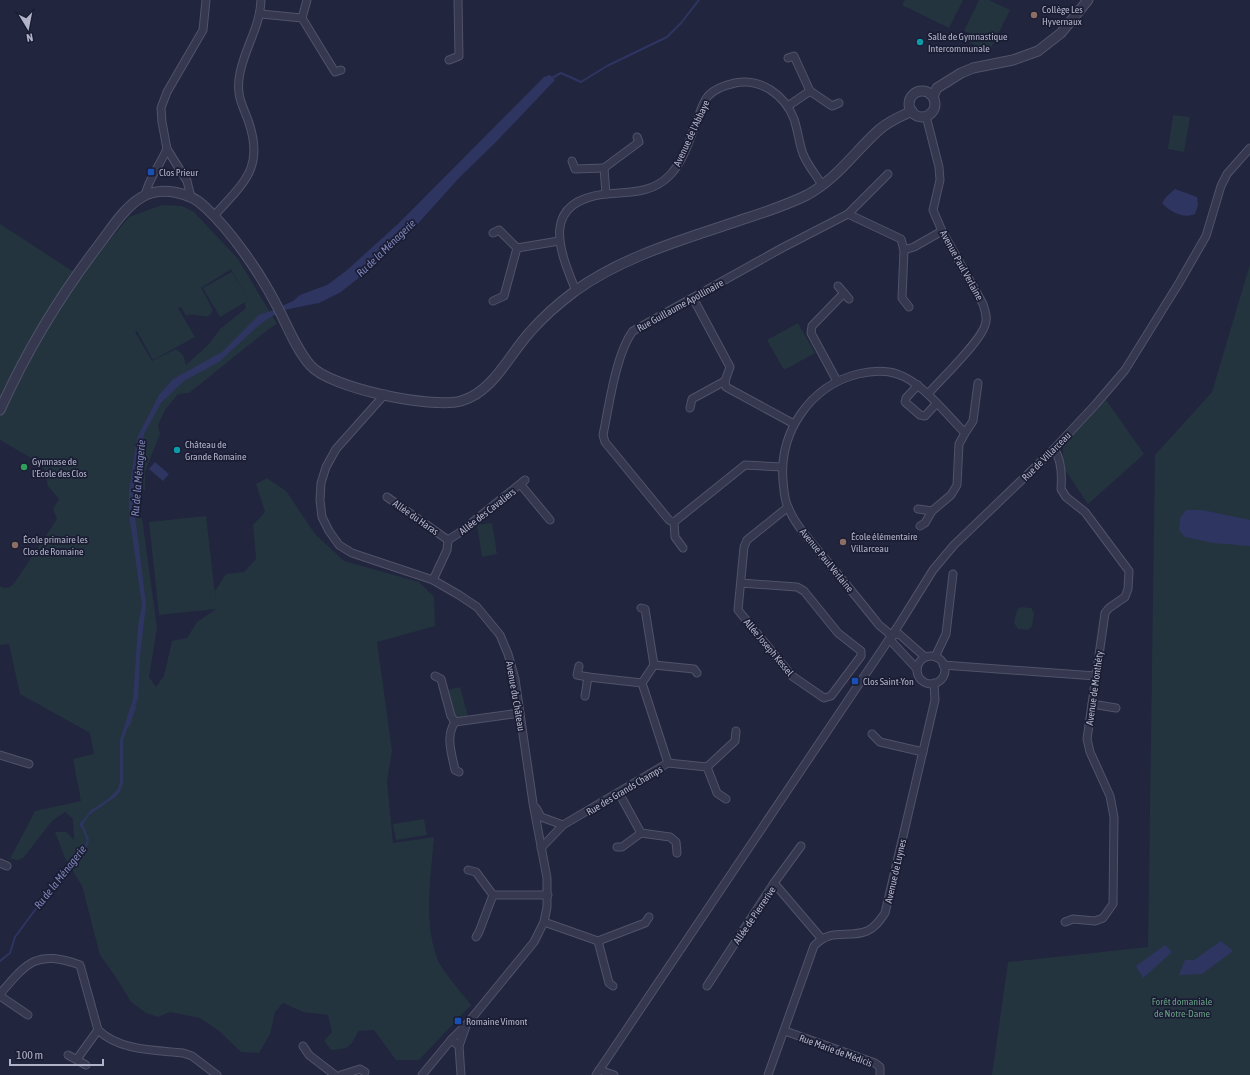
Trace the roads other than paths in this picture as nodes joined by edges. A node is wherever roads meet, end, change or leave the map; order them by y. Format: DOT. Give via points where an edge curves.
graph roads {
  1 [pos="206,0"];
  2 [pos="261,0"];
  3 [pos="307,0"];
  4 [pos="458,0"];
  5 [pos="1088,0"];
  6 [pos="261,14"];
  7 [pos="302,18"];
  8 [pos="788,58"];
  9 [pos="449,60"];
  10 [pos="341,70"];
  11 [pos="810,91"];
  12 [pos="933,96"];
  13 [pos="839,103"];
  14 [pos="788,106"];
  15 [pos="912,111"];
  16 [pos="926,116"];
  17 [pos="637,137"];
  18 [pos="1250,148"];
  19 [pos="167,149"];
  20 [pos="572,161"];
  21 [pos="604,168"];
  22 [pos="888,174"];
  23 [pos="822,185"];
  24 [pos="606,194"];
  25 [pos="145,195"];
  26 [pos="190,197"];
  27 [pos="848,214"];
  28 [pos="214,216"];
  29 [pos="942,231"];
  30 [pos="492,232"];
  31 [pos="559,241"];
  32 [pos="517,248"];
  33 [pos="904,250"];
  34 [pos="838,286"];
  35 [pos="576,290"];
  36 [pos="844,293"];
  37 [pos="693,298"];
  38 [pos="849,299"];
  39 [pos="493,301"];
  40 [pos="909,307"];
  41 [pos="837,380"];
  42 [pos="725,381"];
  43 [pos="978,382"];
  44 [pos="918,385"];
  45 [pos="385,394"];
  46 [pos="928,394"];
  47 [pos="936,404"];
  48 [pos="690,408"];
  49 [pos="0,410"];
  50 [pos="794,424"];
  51 [pos="965,433"];
  52 [pos="1054,449"];
  53 [pos="782,467"];
  54 [pos="387,497"];
  55 [pos="788,507"];
  56 [pos="918,508"];
  57 [pos="932,511"];
  58 [pos="550,520"];
  59 [pos="674,522"];
  60 [pos="920,526"];
  61 [pos="448,540"];
  62 [pos="683,548"];
  63 [pos="953,574"];
  64 [pos="433,580"];
  65 [pos="741,583"];
  66 [pos="641,608"];
  67 [pos="891,635"];
  68 [pos="935,657"];
  69 [pos="925,658"];
  70 [pos="654,665"];
  71 [pos="943,665"];
  72 [pos="579,666"];
  73 [pos="917,669"];
  74 [pos="697,673"];
  75 [pos="435,676"];
  76 [pos="1096,676"];
  77 [pos="588,677"];
  78 [pos="642,683"];
  79 [pos="934,683"];
  80 [pos="585,696"];
  81 [pos="1092,704"];
  82 [pos="1116,708"];
  83 [pos="520,713"];
  84 [pos="455,722"];
  85 [pos="736,731"];
  86 [pos="872,734"];
  87 [pos="923,752"];
  88 [pos="0,755"];
  89 [pos="29,764"];
  90 [pos="668,764"];
  91 [pos="707,767"];
  92 [pos="459,772"];
  93 [pos="619,793"];
  94 [pos="726,799"];
  95 [pos="533,803"];
  96 [pos="563,825"];
  97 [pos="641,833"];
  98 [pos="801,846"];
  99 [pos="618,847"];
  100 [pos="541,848"];
  101 [pos="677,853"];
  102 [pos="0,863"];
  103 [pos="7,866"];
  104 [pos="468,870"];
  105 [pos="774,883"];
  106 [pos="493,894"];
  107 [pos="548,895"];
  108 [pos="649,917"];
  109 [pos="544,922"];
  110 [pos="1065,922"];
  111 [pos="476,937"];
  112 [pos="821,938"];
  113 [pos="598,941"];
  114 [pos="613,986"];
  115 [pos="707,986"];
  116 [pos="0,995"];
  117 [pos="28,1015"];
  118 [pos="467,1024"];
  119 [pos="98,1030"];
  120 [pos="785,1031"];
  121 [pos="451,1040"];
  122 [pos="303,1046"];
  123 [pos="459,1046"];
  124 [pos="68,1055"];
  125 [pos="77,1059"];
  126 [pos="86,1065"];
  127 [pos="365,1072"];
  128 [pos="597,1072"];
  129 [pos="217,1075"];
  130 [pos="335,1075"];
  131 [pos="341,1075"];
  132 [pos="422,1075"];
  133 [pos="461,1075"];
  134 [pos="614,1075"];
  135 [pos="768,1075"];
  136 [pos="880,1075"];
  1 -- 19 [label="street" via="202,30 167,92 161,108"];
  2 -- 6 [label="street"];
  3 -- 7 [label="street"];
  4 -- 9 [label="street" via="458,56"];
  5 -- 12 [label="street" via="1061,33 1038,51 1013,60 967,70 936,88"];
  6 -- 7 [label="street"];
  6 -- 28 [label="street" via="241,69 238,96 250,125 256,149 253,165 241,185"];
  7 -- 10 [label="street" via="334,72"];
  8 -- 11 [label="street" via="794,56"];
  11 -- 13 [label="street" via="832,106"];
  11 -- 14 [label="street"];
  12 -- 15 [label="street" via="924,91 913,94 910,100"];
  12 -- 16 [label="street" via="934,108"];
  14 -- 23 [label="street, Avenue de l'Abbaye" via="804,156"];
  14 -- 24 [label="street, Avenue de l'Abbaye" via="770,89 745,81 719,89 708,96 678,165 661,183 638,192"];
  15 -- 16 [label="street" via="918,116"];
  15 -- 23 [label="street" via="881,128 844,168"];
  16 -- 29 [label="street, Avenue Paul Verlaine" via="940,180 933,210"];
  17 -- 21 [label="street" via="639,142"];
  18 -- 52 [label="street, Rue de Villarceau" via="1227,174 1206,236 1125,370"];
  19 -- 25 [label="street" via="161,164 148,183"];
  19 -- 26 [label="street" via="187,181"];
  20 -- 21 [label="street" via="575,168"];
  21 -- 24 [label="street"];
  22 -- 27 [label="street, Rue Guillaume Apollinaire"];
  23 -- 35 [label="street" via="783,206 642,254"];
  24 -- 31 [label="street, Avenue de l'Abbaye" via="578,202 567,210 561,221"];
  25 -- 26 [label="street" via="167,192"];
  25 -- 49 [label="street" via="130,206 79,271 49,316"];
  26 -- 28 [label="street"];
  27 -- 33 [label="street" via="901,239"];
  27 -- 37 [label="street, Rue Guillaume Apollinaire"];
  28 -- 45 [label="street" via="252,265 308,363 318,374 333,381"];
  29 -- 33 [label="street"];
  29 -- 46 [label="street, Avenue Paul Verlaine" via="983,304 986,315 985,325 978,339"];
  30 -- 32 [label="street" via="499,230"];
  31 -- 32 [label="street"];
  31 -- 35 [label="street, Avenue de l'Abbaye"];
  32 -- 39 [label="street" via="504,296"];
  33 -- 40 [label="street" via="902,298"];
  34 -- 36 [label="street"];
  35 -- 45 [label="street" via="530,332 492,380 473,396 442,403 415,401"];
  36 -- 38 [label="street"];
  36 -- 41 [label="street" via="812,326 811,333"];
  37 -- 42 [label="street" via="730,367"];
  37 -- 59 [label="street, Rue Guillaume Apollinaire" via="633,331 626,340 613,385 603,435 605,442 669,520"];
  41 -- 44 [label="street, Avenue Paul Verlaine" via="875,371 896,373"];
  41 -- 50 [label="street, Avenue Paul Verlaine" via="807,404"];
  42 -- 48 [label="street" via="692,399"];
  42 -- 50 [label="street" via="726,387"];
  43 -- 51 [label="street" via="973,421"];
  44 -- 46 [label="street, Avenue Paul Verlaine"];
  44 -- 47 [label="street" via="905,402 920,415 925,416"];
  45 -- 64 [label="street, Avenue du Château" via="336,449 326,467 321,483 322,517 339,545 352,553"];
  46 -- 47 [label="street"];
  47 -- 51 [label="street"];
  50 -- 53 [label="street, Avenue Paul Verlaine" via="786,445"];
  51 -- 57 [label="street" via="959,444 957,485 951,495"];
  52 -- 67 [label="street, Rue de Villarceau" via="954,546 934,570"];
  52 -- 76 [label="street, Avenue de Monthéty" via="1060,463 1061,489 1066,497 1086,512 1129,572 1125,598 1105,613"];
  53 -- 55 [label="street, Avenue Paul Verlaine"];
  53 -- 59 [label="street" via="745,465"];
  54 -- 61 [label="street, Allée du Haras"];
  55 -- 65 [label="street, Allée Joseph Kessel" via="747,540 744,547"];
  55 -- 67 [label="street, Avenue Paul Verlaine" via="800,528 879,625"];
  56 -- 57 [label="street"];
  57 -- 60 [label="street" via="925,523"];
  58 -- 61 [label="street, Allée des Cavaliers" via="523,482"];
  59 -- 62 [label="street" via="675,537"];
  61 -- 64 [label="street, Allée du Haras" via="447,550"];
  63 -- 68 [label="street" via="946,634"];
  64 -- 83 [label="street, Avenue du Château" via="477,607 500,635 515,679"];
  65 -- 65 [label="street, Allée Joseph Kessel" via="738,610 741,614 792,676 824,698 831,696 861,656 861,651 838,632 804,591 797,587"];
  66 -- 70 [label="street" via="645,609"];
  67 -- 69 [label="street" via="899,634"];
  67 -- 73 [label="street" via="892,642"];
  67 -- 128 [label="street, Rue de Villarceau"];
  68 -- 69 [label="street"];
  68 -- 71 [label="street"];
  69 -- 73 [label="street" via="919,662"];
  70 -- 74 [label="street" via="694,669"];
  70 -- 78 [label="street"];
  71 -- 76 [label="street"];
  71 -- 79 [label="street" via="943,676"];
  72 -- 77 [label="street" via="578,675"];
  73 -- 79 [label="street" via="922,681"];
  75 -- 84 [label="street" via="441,679"];
  76 -- 81 [label="street, Avenue de Monthéty"];
  77 -- 78 [label="street"];
  77 -- 80 [label="street"];
  78 -- 90 [label="street, Rue des Grands Champs"];
  79 -- 87 [label="street, Avenue de Luynes" via="935,700"];
  81 -- 82 [label="street"];
  81 -- 110 [label="street, Avenue de Monthéty" via="1088,739 1090,752 1105,780 1114,817 1113,904 1103,918 1095,921 1073,919"];
  83 -- 84 [label="street"];
  83 -- 95 [label="street, Avenue du Château"];
  84 -- 92 [label="street" via="450,730 449,741 455,770"];
  85 -- 91 [label="street" via="735,740"];
  86 -- 87 [label="street" via="880,742"];
  87 -- 112 [label="street, Avenue de Luynes" via="885,913 876,925 867,931"];
  88 -- 89 [label="street"];
  90 -- 91 [label="street"];
  90 -- 93 [label="street, Rue des Grands Champs"];
  91 -- 94 [label="street" via="717,793"];
  93 -- 96 [label="street, Rue des Grands Champs"];
  93 -- 97 [label="street"];
  95 -- 96 [label="street" via="541,817"];
  95 -- 100 [label="street, Avenue du Château"];
  96 -- 100 [label="street, Rue des Grands Champs"];
  97 -- 99 [label="street" via="622,847"];
  97 -- 101 [label="street" via="670,837 676,842"];
  98 -- 105 [label="street"];
  100 -- 107 [label="street, Avenue du Château"];
  102 -- 103 [label="street"];
  104 -- 106 [label="street" via="476,872"];
  105 -- 112 [label="street, Allée de Pierrerive"];
  105 -- 115 [label="street, Allée de Pierrerive"];
  106 -- 107 [label="street"];
  106 -- 111 [label="street"];
  107 -- 109 [label="street, Avenue du Château"];
  108 -- 113 [label="street" via="645,923"];
  109 -- 113 [label="street"];
  109 -- 118 [label="street, Avenue du Château" via="527,952"];
  112 -- 120 [label="street" via="811,953"];
  113 -- 114 [label="street" via="609,983"];
  116 -- 117 [label="street"];
  116 -- 119 [label="street" via="18,973 35,961 51,957 80,965"];
  118 -- 121 [label="street, Avenue du Château"];
  118 -- 123 [label="street, Avenue du Château"];
  119 -- 125 [label="street"];
  119 -- 129 [label="street" via="105,1037 126,1045 183,1053"];
  120 -- 135 [label="street"];
  120 -- 136 [label="street, Rue Marie de Médicis" via="875,1063 880,1068"];
  121 -- 123 [label="street"];
  121 -- 132 [label="street, Avenue du Château"];
  122 -- 130 [label="street" via="309,1055"];
  123 -- 133 [label="street"];
  124 -- 125 [label="street"];
  125 -- 126 [label="street"];
  127 -- 131 [label="street" via="360,1069"];
  128 -- 134 [label="street"];
}
